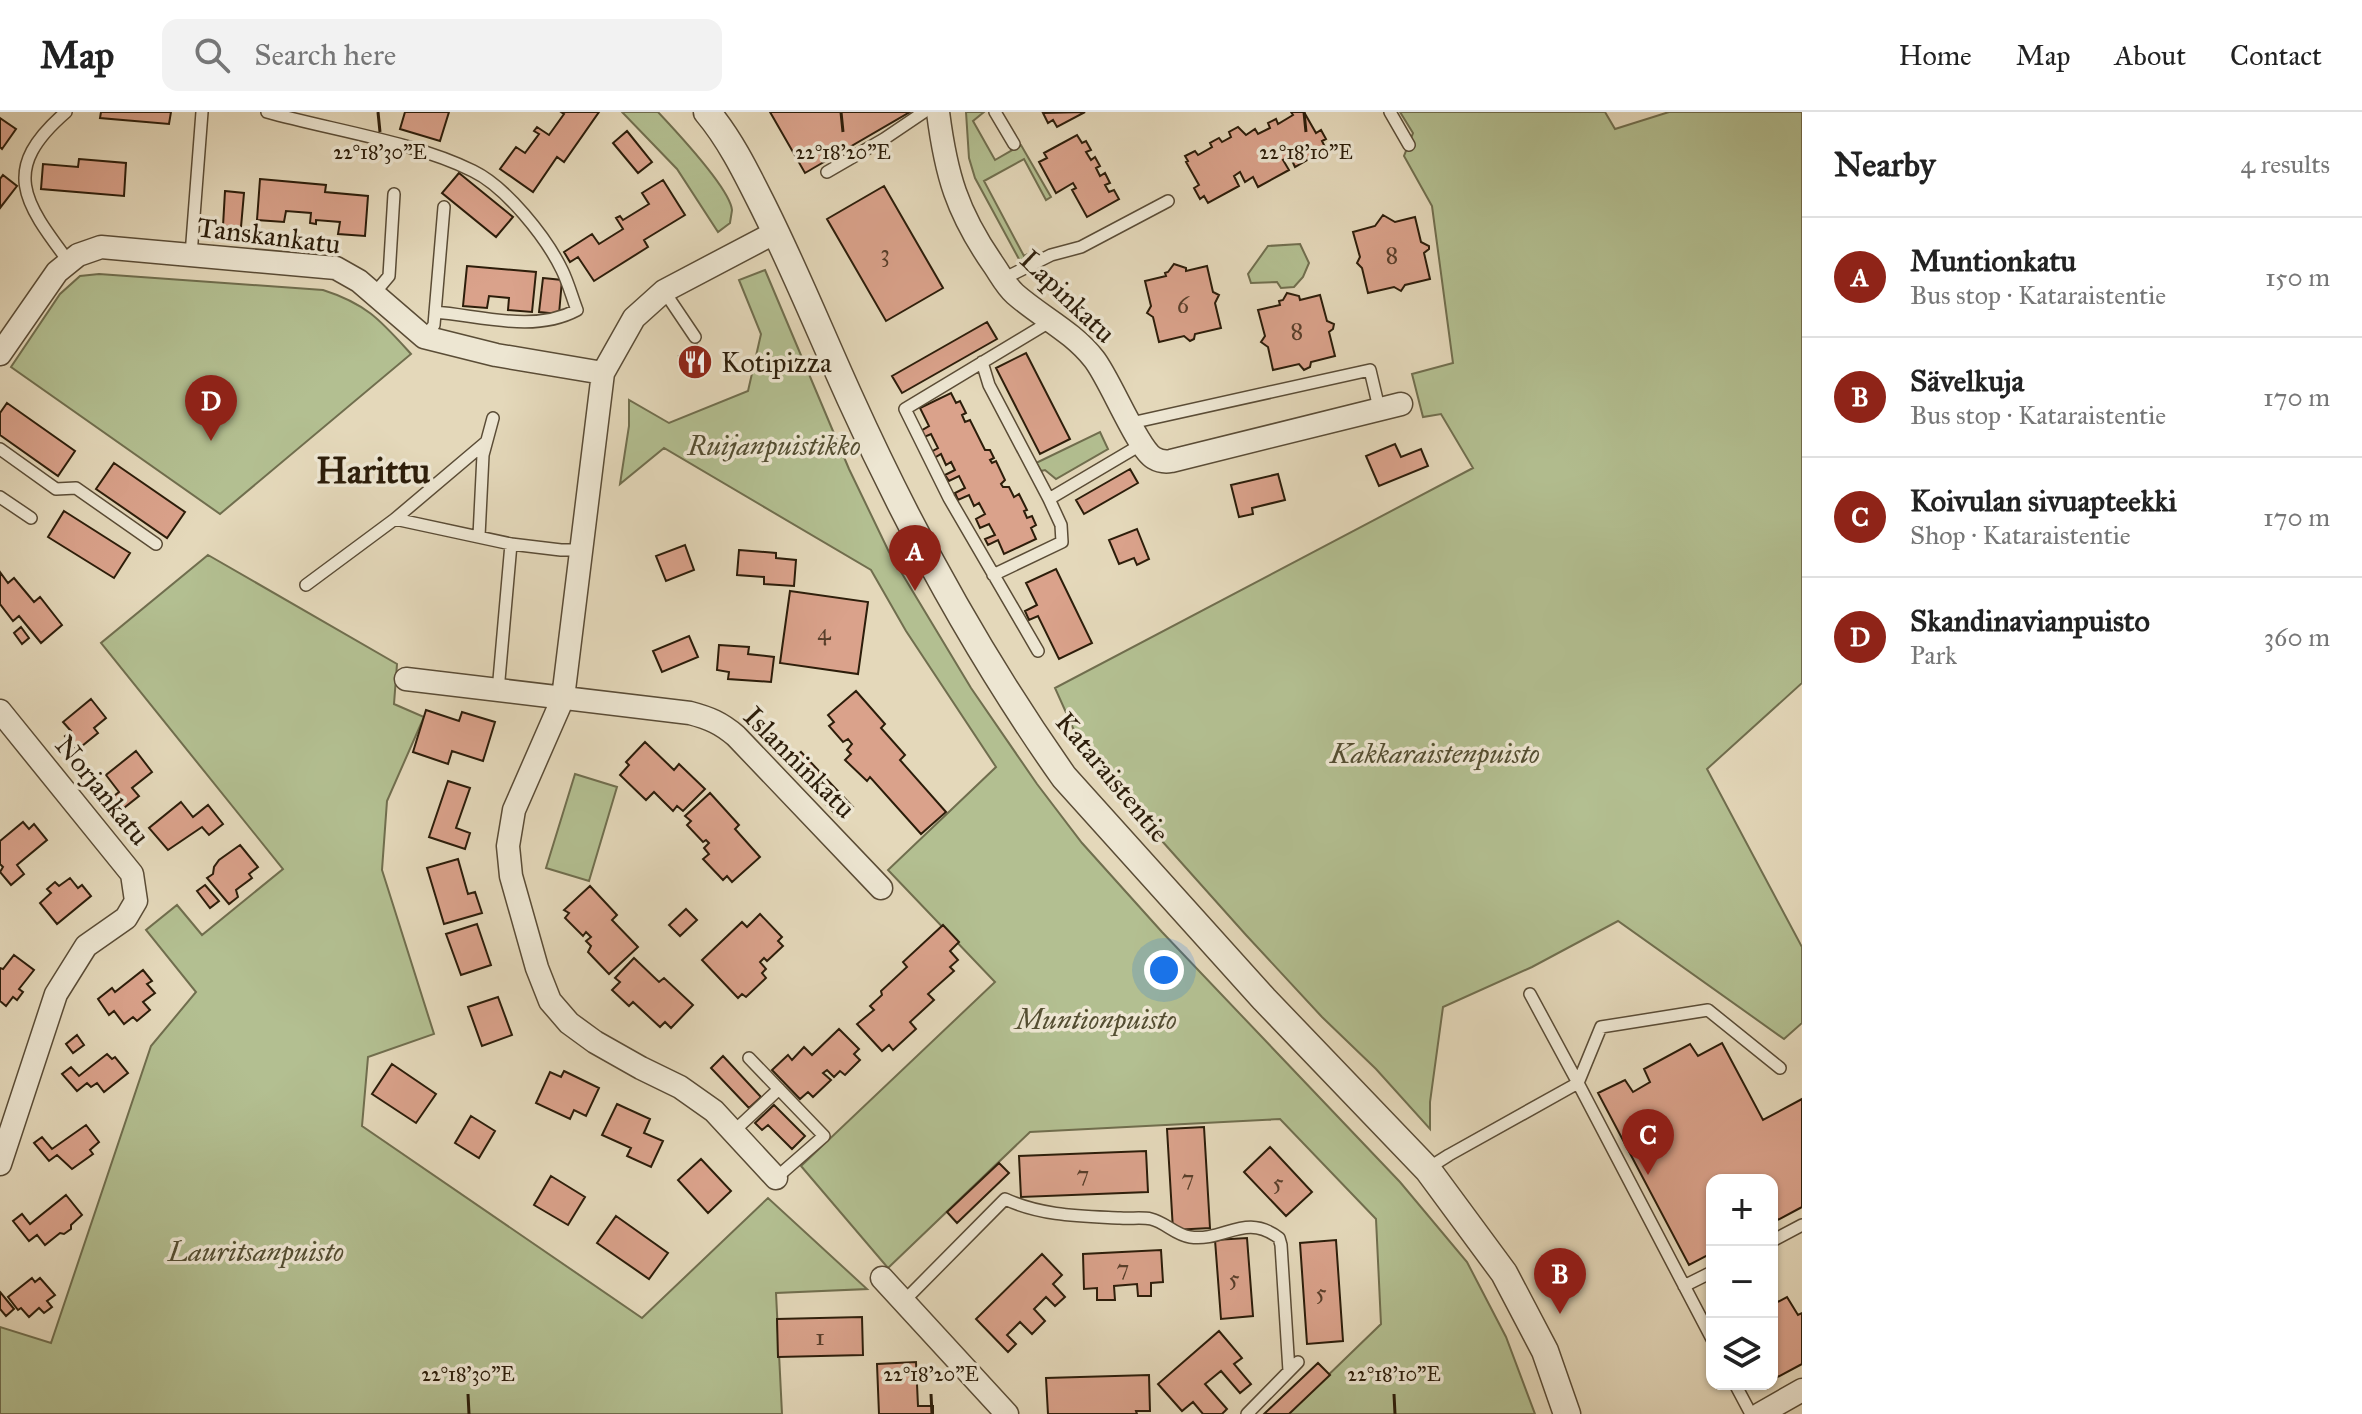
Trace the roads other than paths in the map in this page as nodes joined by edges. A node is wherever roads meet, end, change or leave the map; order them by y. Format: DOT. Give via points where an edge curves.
graph roads {
  1 [pos="66,112"];
  2 [pos="202,112"];
  3 [pos="267,112"];
  4 [pos="707,112"];
  5 [pos="924,112"];
  6 [pos="938,112"];
  7 [pos="995,112"];
  8 [pos="1390,112"];
  9 [pos="1014,144"];
  10 [pos="1409,145"];
  11 [pos="827,172"];
  12 [pos="394,194"];
  13 [pos="1168,201"];
  14 [pos="444,207"];
  15 [pos="776,232"];
  16 [pos="191,255"];
  17 [pos="69,262"];
  18 [pos="1003,279"];
  19 [pos="664,291"];
  20 [pos="373,295"];
  21 [pos="435,312"];
  22 [pos="1052,321"];
  23 [pos="424,337"];
  24 [pos="695,337"];
  25 [pos="0,354"];
  26 [pos="982,362"];
  27 [pos="603,373"];
  28 [pos="1390,406"];
  29 [pos="493,418"];
  30 [pos="1131,423"];
  31 [pos="486,442"];
  32 [pos="1142,444"];
  33 [pos="0,449"];
  34 [pos="0,497"];
  35 [pos="1049,499"];
  36 [pos="31,518"];
  37 [pos="395,519"];
  38 [pos="479,536"];
  39 [pos="156,544"];
  40 [pos="511,544"];
  41 [pos="581,550"];
  42 [pos="993,575"];
  43 [pos="306,585"];
  44 [pos="1038,651"];
  45 [pos="406,679"];
  46 [pos="498,691"];
  47 [pos="563,698"];
  48 [pos="0,711"];
  49 [pos="881,888"];
  50 [pos="1530,994"];
  51 [pos="749,1058"];
  52 [pos="1780,1068"];
  53 [pos="1578,1083"];
  54 [pos="779,1089"];
  55 [pos="733,1132"];
  56 [pos="0,1164"];
  57 [pos="1428,1170"];
  58 [pos="776,1178"];
  59 [pos="1802,1225"];
  60 [pos="1778,1238"];
  61 [pos="1706,1275"];
  62 [pos="882,1278"];
  63 [pos="1684,1286"];
  64 [pos="903,1302"];
  65 [pos="1706,1328"];
  66 [pos="1738,1390"];
  67 [pos="1802,1390"];
  68 [pos="1007,1414"];
  69 [pos="1247,1414"];
  70 [pos="1567,1414"];
  71 [pos="1751,1414"];
  72 [pos="1760,1414"];
  1 -- 17 [label="lane" via="35,143 22,168 28,201"];
  2 -- 16 [label="lane"];
  3 -- 21 [label="lane" via="416,150 476,172 501,191 550,248 577,310 535,324"];
  4 -- 15 [label="street, Kataraistentie" via="745,170"];
  5 -- 11 [label="lane"];
  6 -- 18 [label="street, Lapinkatu" via="953,192"];
  7 -- 9 [label="lane"];
  8 -- 10 [label="lane"];
  12 -- 20 [label="lane" via="389,276"];
  13 -- 18 [label="lane" via="1081,247"];
  14 -- 21 [label="lane"];
  15 -- 19 [label="street"];
  15 -- 57 [label="street, Kataraistentie" via="887,481 964,624 1037,739 1064,777 1264,999"];
  16 -- 17 [label="street, Tanskankatu" via="101,247"];
  16 -- 20 [label="street, Tanskankatu" via="336,268"];
  17 -- 25 [label="street, Tanskankatu"];
  18 -- 22 [label="street, Lapinkatu"];
  19 -- 24 [label="lane"];
  19 -- 27 [label="street" via="634,318"];
  20 -- 23 [label="street, Tanskankatu"];
  21 -- 23 [label="lane" via="434,325"];
  22 -- 26 [label="lane"];
  22 -- 30 [label="street, Lapinkatu" via="1095,360"];
  23 -- 27 [label="street, Tanskankatu"];
  26 -- 35 [label="lane"];
  26 -- 42 [label="lane" via="905,409"];
  27 -- 41 [label="street"];
  28 -- 30 [label="lane" via="1370,370"];
  28 -- 32 [label="street" via="1171,461 1153,457"];
  29 -- 31 [label="lane"];
  30 -- 32 [label="street, Lapinkatu"];
  31 -- 37 [label="lane"];
  31 -- 38 [label="lane"];
  32 -- 35 [label="lane"];
  33 -- 39 [label="lane" via="56,489 76,488"];
  34 -- 36 [label="lane"];
  35 -- 42 [label="lane" via="1062,542"];
  37 -- 38 [label="lane"];
  37 -- 43 [label="lane"];
  38 -- 40 [label="lane"];
  40 -- 41 [label="lane"];
  40 -- 46 [label="lane"];
  41 -- 47 [label="street"];
  42 -- 44 [label="lane"];
  45 -- 46 [label="street, Islanninkatu"];
  46 -- 47 [label="street, Islanninkatu"];
  47 -- 49 [label="street, Islanninkatu" via="690,713 723,724"];
  47 -- 55 [label="street" via="514,810 508,846 511,876 545,990 569,1023 680,1087"];
  48 -- 56 [label="street, Norjankatu" via="132,874 136,901 126,918 86,946 56,994"];
  50 -- 53 [label="lane"];
  51 -- 54 [label="lane"];
  52 -- 53 [label="lane" via="1708,1010 1601,1027"];
  53 -- 57 [label="lane"];
  53 -- 63 [label="lane"];
  54 -- 55 [label="lane"];
  54 -- 58 [label="lane" via="824,1136"];
  55 -- 58 [label="street"];
  57 -- 70 [label="street, Kataraistentie" via="1504,1273 1545,1351"];
  59 -- 60 [label="lane"];
  61 -- 63 [label="lane"];
  62 -- 64 [label="street"];
  63 -- 65 [label="lane"];
  64 -- 68 [label="street"];
  64 -- 69 [label="lane" via="1005,1199 1059,1215 1153,1219 1189,1237 1260,1228 1279,1238 1281,1245 1294,1366"];
  66 -- 71 [label="lane"];
  67 -- 72 [label="street"];
}
